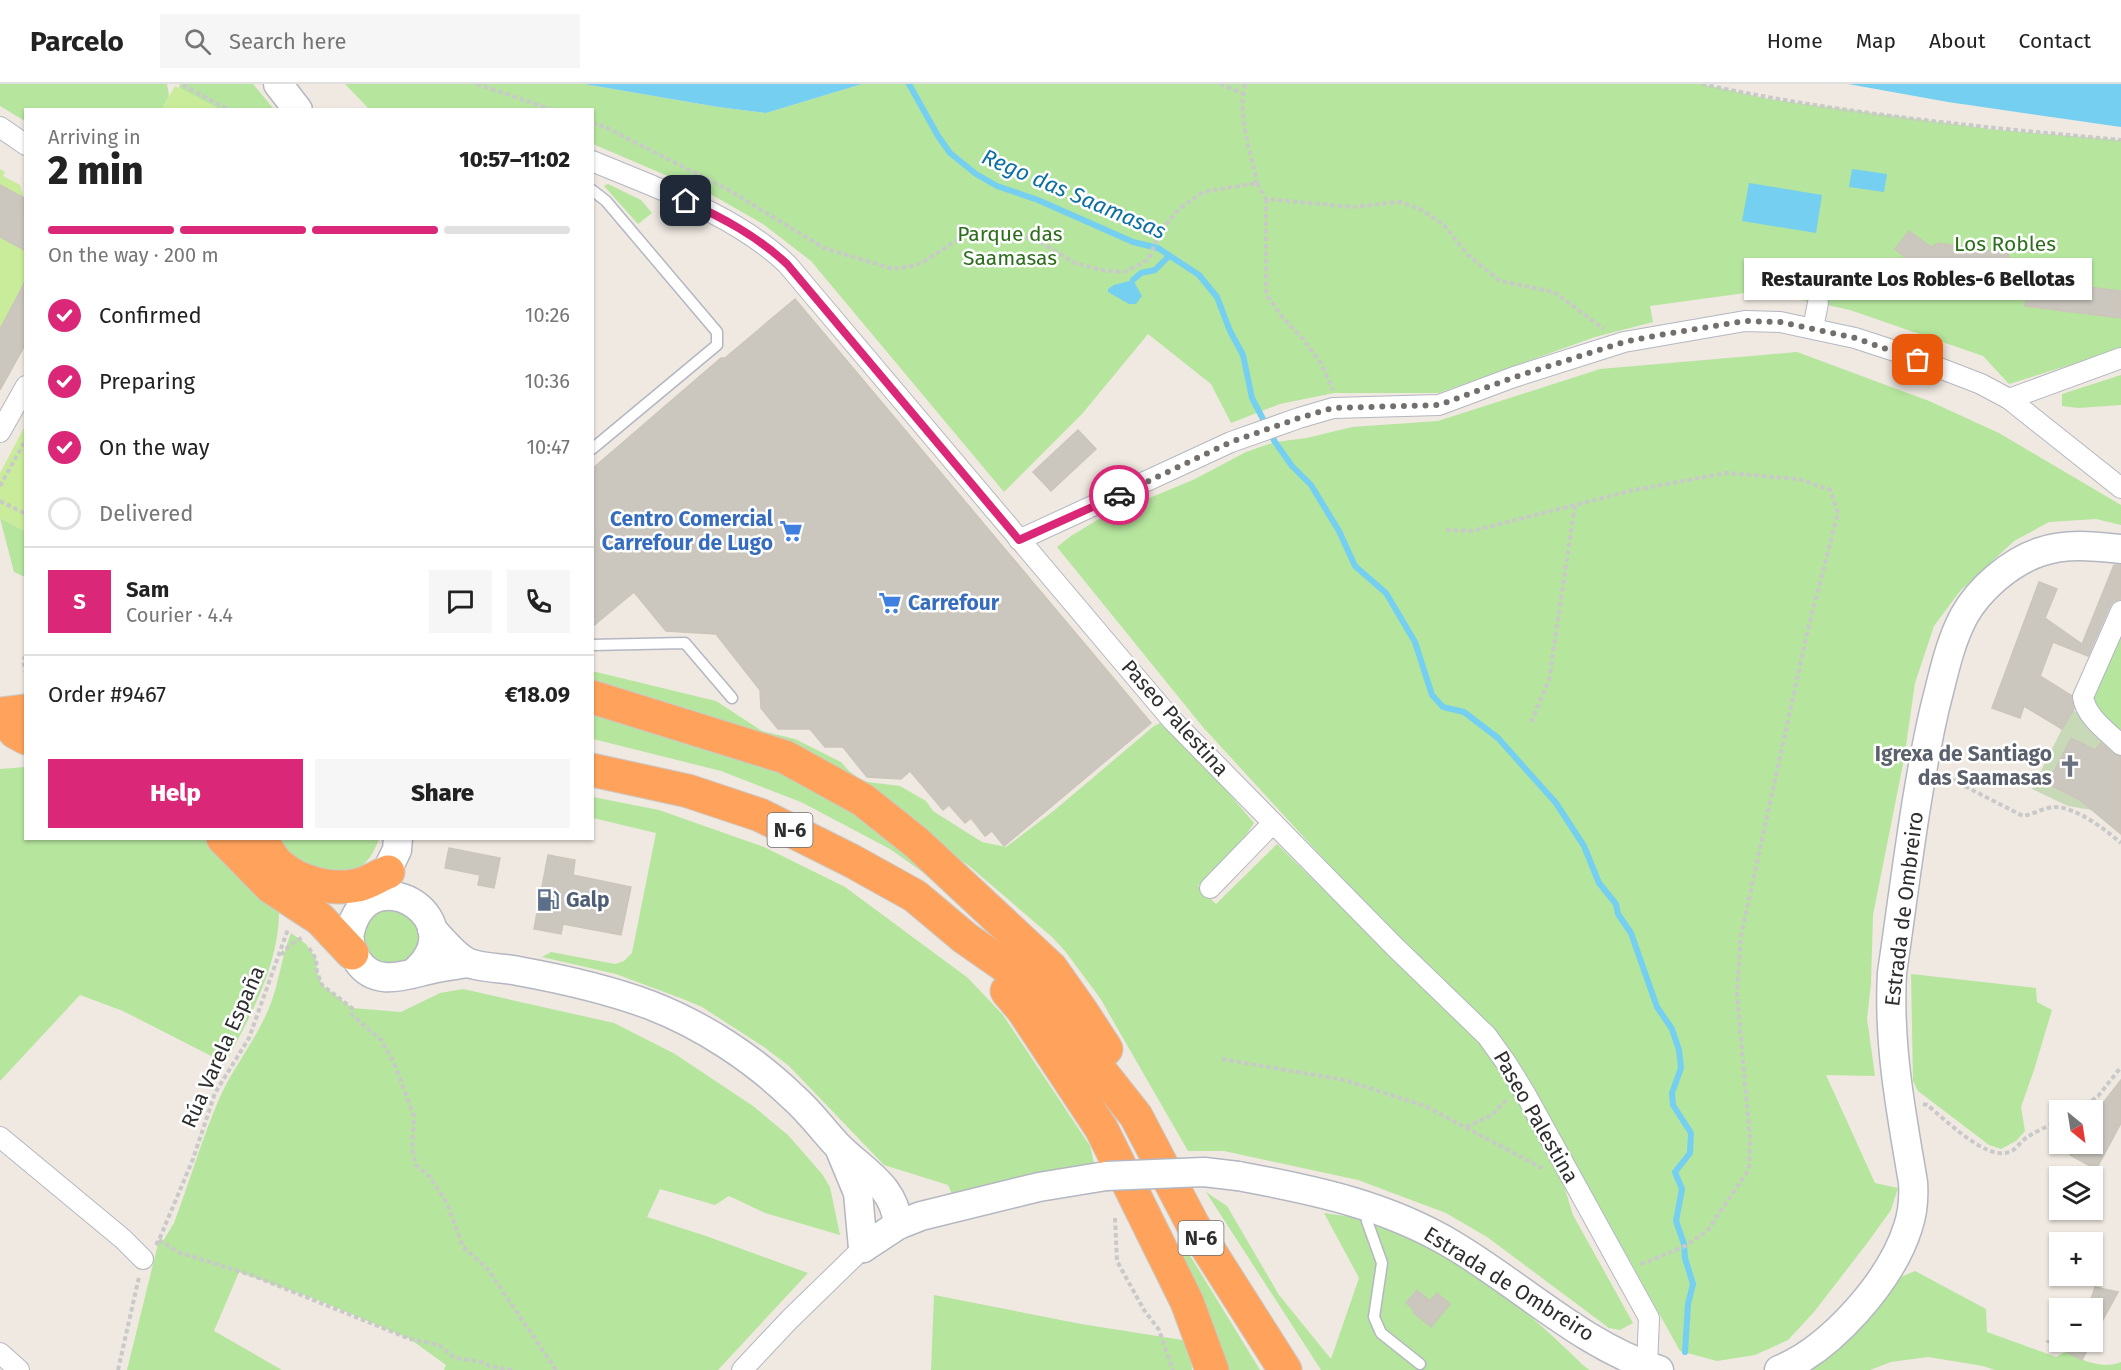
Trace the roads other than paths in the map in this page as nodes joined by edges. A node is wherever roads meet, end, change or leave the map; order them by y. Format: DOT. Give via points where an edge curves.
graph roads {
  1 [pos="278,84"];
  2 [pos="296,108"];
  3 [pos="0,127"];
  4 [pos="24,145"];
  5 [pos="594,162"];
  6 [pos="594,192"];
  7 [pos="1818,303"];
  8 [pos="1813,328"];
  9 [pos="2121,358"];
  10 [pos="24,390"];
  11 [pos="2009,399"];
  12 [pos="0,432"];
  13 [pos="594,447"];
  14 [pos="2121,488"];
  15 [pos="1019,540"];
  16 [pos="2121,549"];
  17 [pos="2121,611"];
  18 [pos="594,645"];
  19 [pos="732,698"];
  20 [pos="594,699"];
  21 [pos="2121,745"];
  22 [pos="594,770"];
  23 [pos="1273,823"];
  24 [pos="225,840"];
  25 [pos="262,840"];
  26 [pos="394,853"];
  27 [pos="1210,888"];
  28 [pos="372,901"];
  29 [pos="412,901"];
  30 [pos="432,929"];
  31 [pos="965,938"];
  32 [pos="352,953"];
  33 [pos="468,963"];
  34 [pos="412,974"];
  35 [pos="1136,1116"];
  36 [pos="0,1137"];
  37 [pos="866,1185"];
  38 [pos="1365,1204"];
  39 [pos="941,1210"];
  40 [pos="895,1227"];
  41 [pos="863,1248"];
  42 [pos="143,1259"];
  43 [pos="0,1353"];
  44 [pos="1420,1364"];
  45 [pos="1653,1368"];
  46 [pos="19,1370"];
  47 [pos="742,1370"];
  48 [pos="1212,1370"];
  49 [pos="1285,1370"];
  50 [pos="1779,1370"];
  1 -- 2 [label="street"];
  3 -- 4 [label="street"];
  5 -- 15 [label="street, Paseo Palestina" via="715,214 775,252"];
  6 -- 13 [label="lane" via="717,332 717,345"];
  7 -- 8 [label="street"];
  8 -- 11 [label="street" via="1898,352"];
  8 -- 15 [label="street" via="1745,321 1624,342 1439,405 1333,408 1231,442"];
  9 -- 11 [label="street"];
  10 -- 12 [label="street"];
  11 -- 14 [label="street"];
  15 -- 23 [label="street, Paseo Palestina" via="1172,720"];
  16 -- 50 [label="street, Estrada de Ombreiro" via="2072,546 2038,553 2005,572 1964,615 1951,649 1923,765 1892,973 1890,1012 1913,1182 1908,1226 1880,1279 1839,1329 1810,1353"];
  17 -- 21 [label="street" via="2084,697 2094,719"];
  18 -- 19 [label="lane" via="685,643"];
  20 -- 35 [label="highway" via="785,757 863,800 917,843 1051,968 1119,1070"];
  22 -- 31 [label="highway, N-6" via="688,791 760,815 915,896"];
  23 -- 27 [label="street"];
  23 -- 45 [label="street, Paseo Palestina" via="1498,1050 1649,1318"];
  24 -- 32 [label="highway" via="271,887 291,917 320,919"];
  25 -- 26 [label="highway" via="280,866 328,887 359,885"];
  26 -- 28 [label="street"];
  26 -- 29 [label="street"];
  28 -- 29 [label="street" via="399,896"];
  28 -- 32 [label="street" via="354,918 349,942"];
  29 -- 30 [label="street" via="429,918"];
  30 -- 33 [label="street"];
  30 -- 34 [label="street" via="429,955"];
  31 -- 35 [label="highway, N-6" via="1008,968 1060,1020"];
  31 -- 48 [label="highway" via="1023,1010 1101,1128 1187,1302"];
  32 -- 34 [label="street" via="371,974 384,978"];
  33 -- 34 [label="street"];
  33 -- 37 [label="street" via="608,991 687,1022 769,1075 839,1147"];
  35 -- 49 [label="highway, N-6" via="1193,1225"];
  36 -- 42 [label="street"];
  37 -- 39 [label="street" via="915,1198"];
  37 -- 40 [label="street" via="891,1199 897,1211"];
  37 -- 41 [label="street"];
  38 -- 39 [label="street, Estrada de Ombreiro, bridge" via="1285,1185 1204,1172 1106,1176"];
  38 -- 44 [label="lane" via="1382,1263 1374,1317 1381,1333"];
  38 -- 45 [label="street, Estrada de Ombreiro" via="1453,1245 1583,1332"];
  39 -- 40 [label="street, Estrada de Ombreiro"];
  40 -- 41 [label="street, Estrada de Ombreiro"];
  41 -- 47 [label="street"];
  43 -- 46 [label="street"];
}
